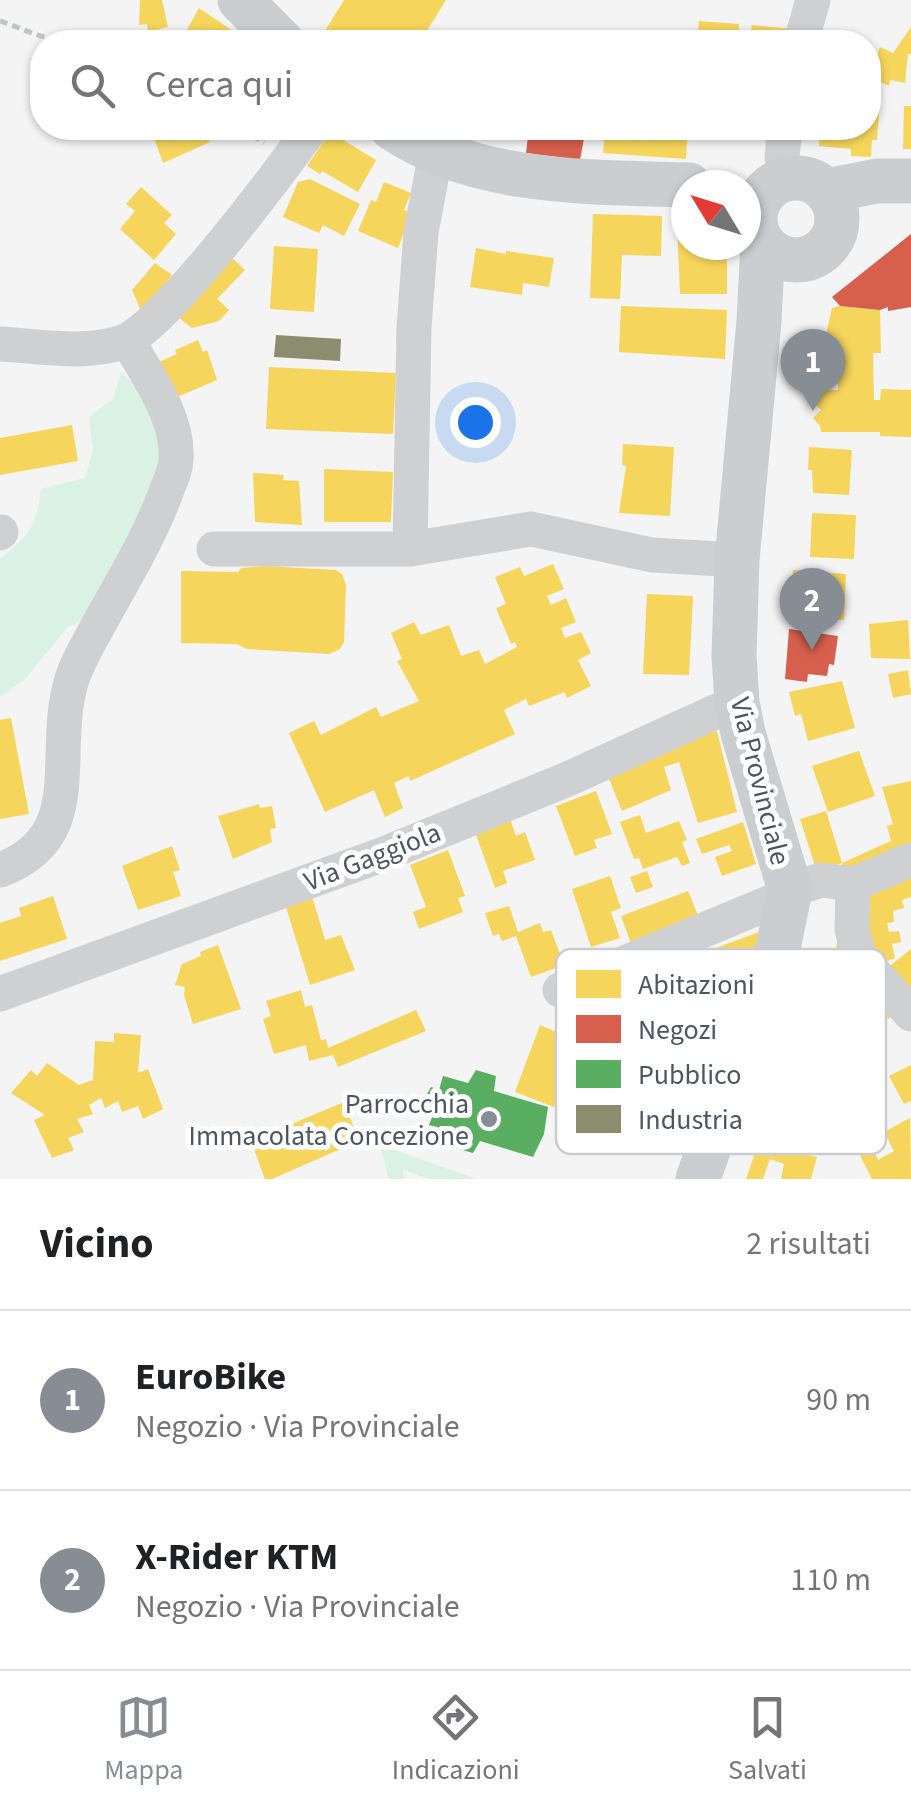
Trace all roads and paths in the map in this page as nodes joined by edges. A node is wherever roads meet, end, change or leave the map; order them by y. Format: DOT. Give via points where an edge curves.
graph roads {
  1 [pos="240,0"];
  2 [pos="813,0"];
  3 [pos="0,21"];
  4 [pos="270,30"];
  5 [pos="804,30"];
  6 [pos="30,31"];
  7 [pos="303,140"];
  8 [pos="413,140"];
  9 [pos="784,140"];
  10 [pos="436,153"];
  11 [pos="907,182"];
  12 [pos="671,184"];
  13 [pos="780,211"];
  14 [pos="128,340"];
  15 [pos="0,344"];
  16 [pos="214,549"];
  17 [pos="410,549"];
  18 [pos="738,560"];
  19 [pos="737,702"];
  20 [pos="911,860"];
  21 [pos="0,870"];
  22 [pos="852,884"];
  23 [pos="790,890"];
  24 [pos="658,949"];
  25 [pos="778,949"];
  26 [pos="857,949"];
  27 [pos="886,986"];
  28 [pos="0,994"];
  29 [pos="911,1014"];
  30 [pos="707,1154"];
  31 [pos="698,1179"];
  1 -- 4 [label="main road"];
  2 -- 5 [label="street"];
  3 -- 6 [label="path"];
  7 -- 14 [label="street" via="222,243"];
  8 -- 10 [label="main road"];
  9 -- 13 [label="street"];
  10 -- 12 [label="main road" via="516,172"];
  10 -- 17 [label="street" via="415,308"];
  11 -- 13 [label="main road" via="882,199"];
  13 -- 18 [label="main road, Via Provinciale" via="760,321"];
  14 -- 15 [label="street" via="88,348"];
  14 -- 21 [label="street" via="176,438 176,463 155,522 70,682 57,817 26,860"];
  16 -- 17 [label="street"];
  17 -- 18 [label="street" via="531,529 652,555"];
  18 -- 19 [label="main road, Via Provinciale"];
  19 -- 23 [label="main road, Via Provinciale"];
  19 -- 28 [label="street, Via Gaggiola" via="384,854"];
  20 -- 22 [label="street"];
  22 -- 23 [label="street" via="820,880"];
  22 -- 26 [label="street"];
  23 -- 24 [label="street"];
  23 -- 25 [label="main road, Via Provinciale"];
  27 -- 29 [label="street"];
  30 -- 31 [label="main road, Via Provinciale"];
}
